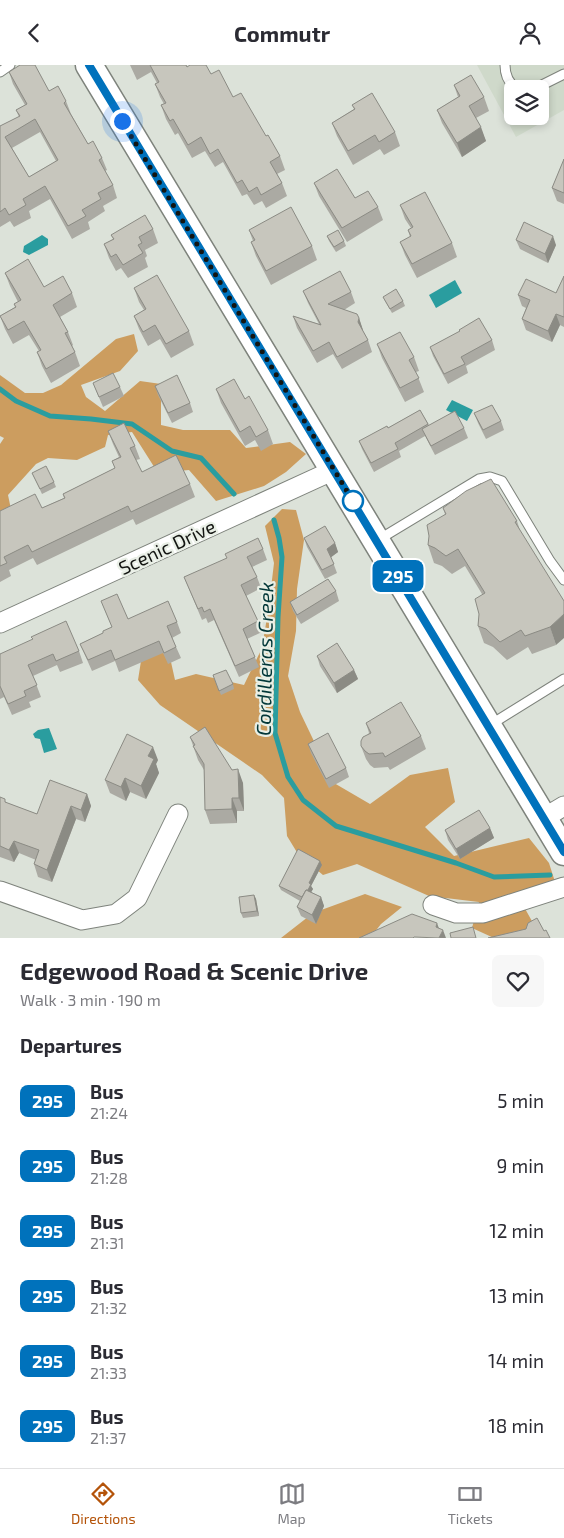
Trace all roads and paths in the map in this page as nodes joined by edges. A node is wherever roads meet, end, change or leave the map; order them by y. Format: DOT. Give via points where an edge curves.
graph roads {
  1 [pos="10,65"];
  2 [pos="88,65"];
  3 [pos="506,65"];
  4 [pos="0,72"];
  5 [pos="564,74"];
  6 [pos="508,80"];
  7 [pos="549,82"];
  8 [pos="334,470"];
  9 [pos="377,541"];
  10 [pos="564,580"];
  11 [pos="0,623"];
  12 [pos="564,679"];
  13 [pos="488,726"];
  14 [pos="554,812"];
  15 [pos="178,814"];
  16 [pos="564,852"];
  17 [pos="564,887"];
  18 [pos="0,891"];
  19 [pos="433,905"];
  1 -- 4 [label="lane"];
  2 -- 8 [label="main road"];
  3 -- 6 [label="lane"];
  5 -- 7 [label="lane"];
  8 -- 9 [label="main road"];
  8 -- 11 [label="street, Scenic Drive"];
  9 -- 10 [label="lane" via="479,479 490,477 502,481"];
  9 -- 13 [label="main road"];
  12 -- 13 [label="lane"];
  13 -- 14 [label="main road"];
  14 -- 16 [label="main road"];
  15 -- 18 [label="street" via="137,897 116,914 82,920"];
  17 -- 19 [label="street" via="483,913 456,913"];
}
